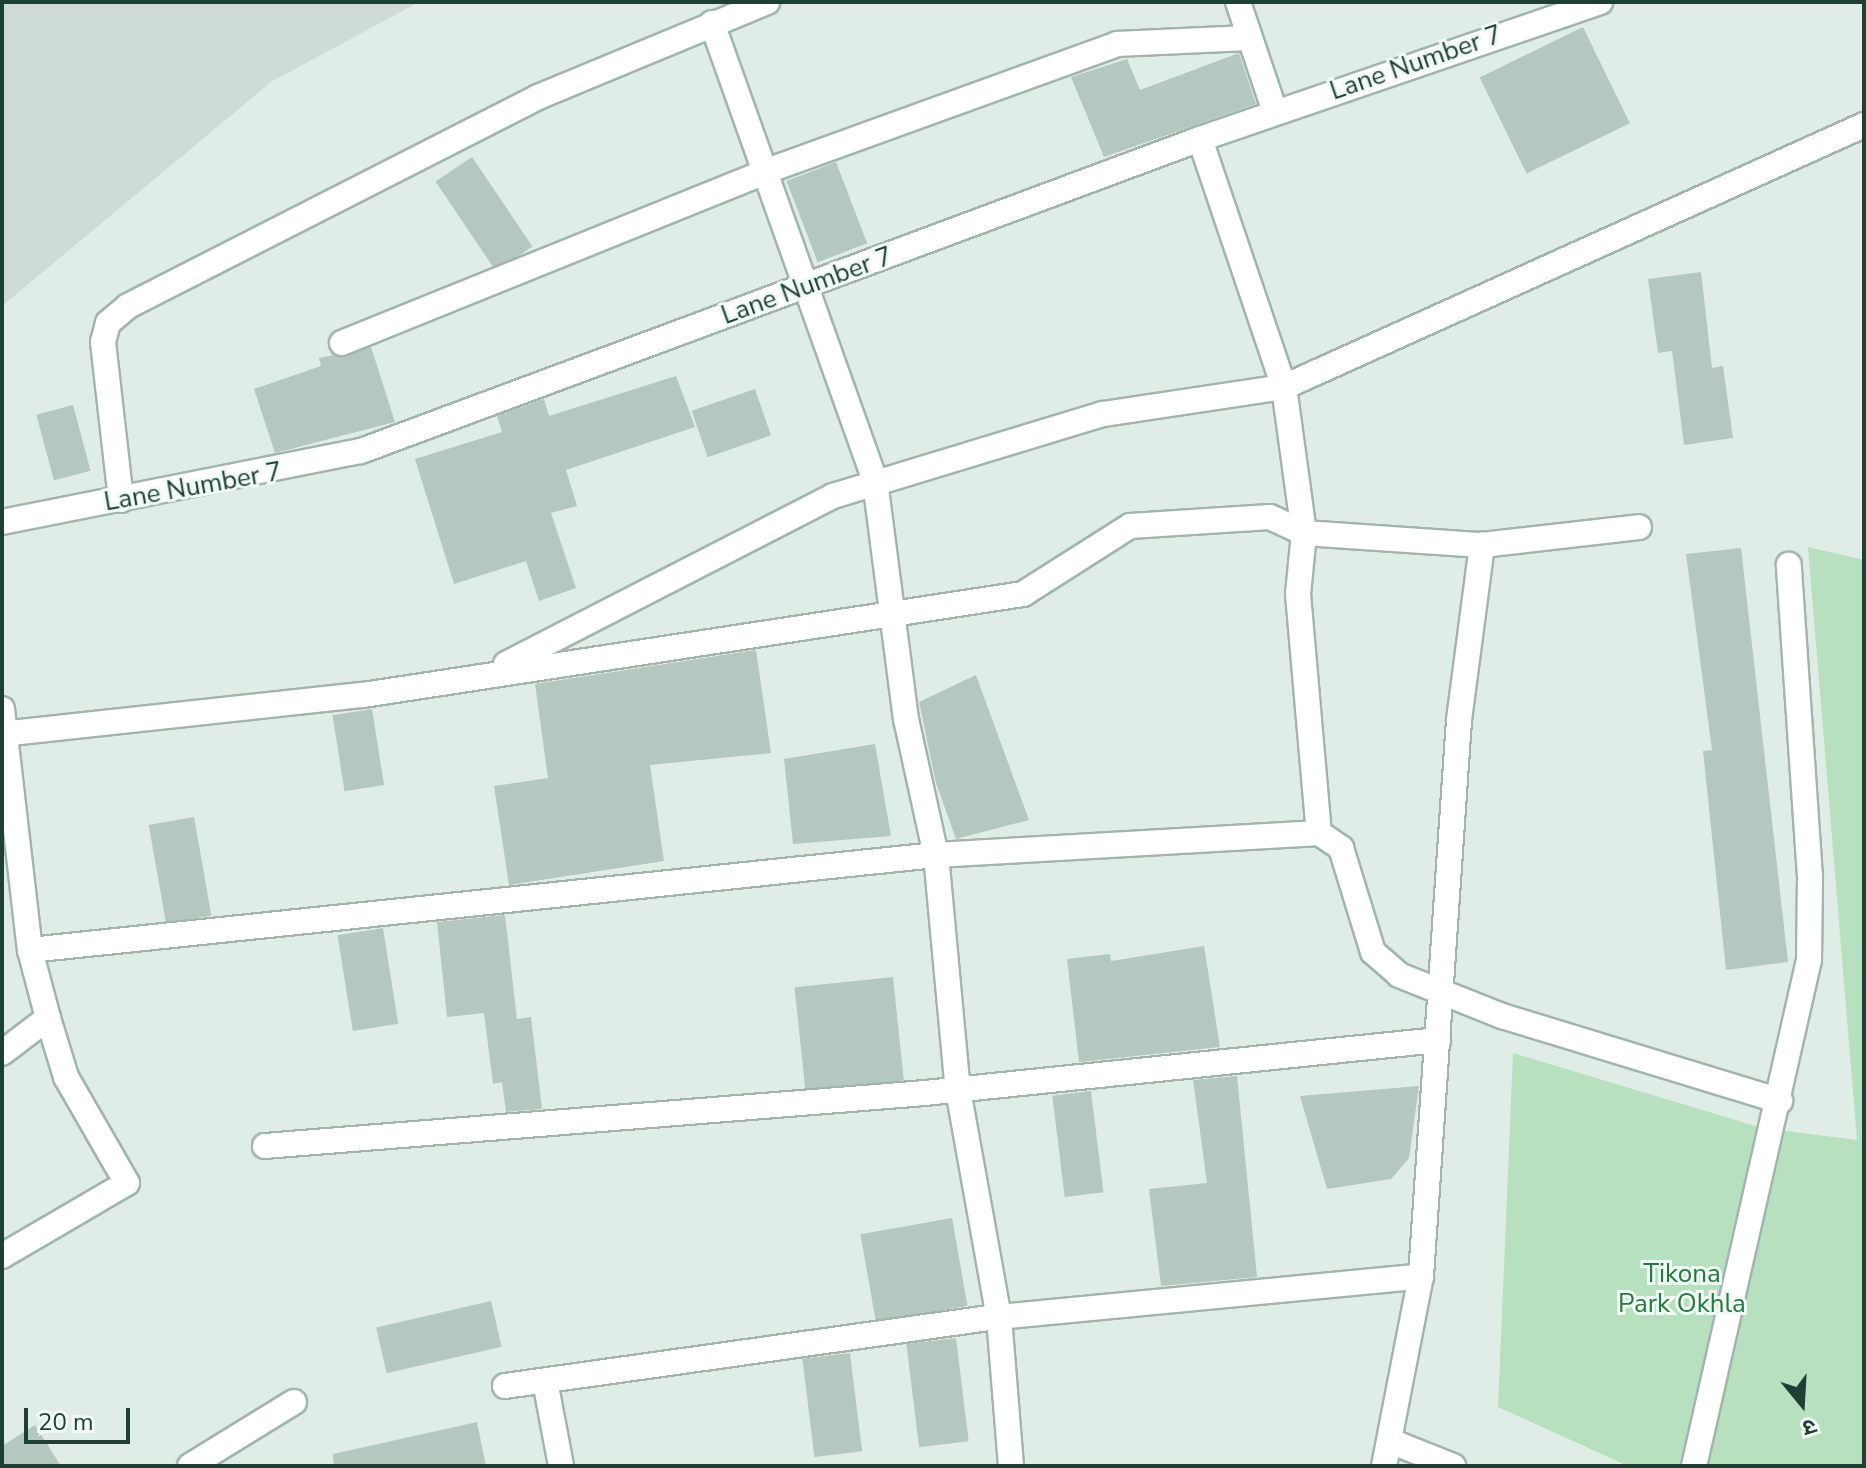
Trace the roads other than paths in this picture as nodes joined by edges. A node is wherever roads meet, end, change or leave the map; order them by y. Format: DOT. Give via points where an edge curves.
graph roads {
  1 [pos="767,2"];
  2 [pos="1238,2"];
  3 [pos="1600,2"];
  4 [pos="712,23"];
  5 [pos="1247,38"];
  6 [pos="1275,112"];
  7 [pos="1864,125"];
  8 [pos="1200,139"];
  9 [pos="767,171"];
  10 [pos="810,286"];
  11 [pos="342,343"];
  12 [pos="1284,387"];
  13 [pos="875,481"];
  14 [pos="121,500"];
  15 [pos="2,522"];
  16 [pos="1639,527"];
  17 [pos="1304,533"];
  18 [pos="1482,545"];
  19 [pos="1789,565"];
  20 [pos="893,613"];
  21 [pos="483,676"];
  22 [pos="2,709"];
  23 [pos="4,734"];
  24 [pos="9,828"];
  25 [pos="1319,833"];
  26 [pos="936,855"];
  27 [pos="30,950"];
  28 [pos="1441,994"];
  29 [pos="48,1018"];
  30 [pos="1438,1040"];
  31 [pos="2,1053"];
  32 [pos="958,1090"];
  33 [pos="1780,1101"];
  34 [pos="265,1146"];
  35 [pos="2,1256"];
  36 [pos="1421,1276"];
  37 [pos="999,1317"];
  38 [pos="545,1381"];
  39 [pos="505,1386"];
  40 [pos="294,1402"];
  41 [pos="1390,1441"];
  42 [pos="190,1466"];
  43 [pos="561,1466"];
  44 [pos="1011,1466"];
  45 [pos="1384,1466"];
  46 [pos="1453,1466"];
  47 [pos="1694,1466"];
  1 -- 4 [label="street"];
  2 -- 5 [label="street"];
  3 -- 6 [label="street, Lane Number 7"];
  4 -- 9 [label="street"];
  4 -- 14 [label="street" via="538,97 119,313 103,342"];
  5 -- 6 [label="street"];
  5 -- 9 [label="street" via="1117,44"];
  6 -- 8 [label="street, Lane Number 7"];
  7 -- 12 [label="street"];
  8 -- 10 [label="street, Lane Number 7"];
  8 -- 12 [label="street"];
  9 -- 10 [label="street"];
  9 -- 11 [label="street"];
  10 -- 13 [label="street"];
  10 -- 14 [label="street, Lane Number 7" via="361,451"];
  12 -- 13 [label="street" via="1103,414"];
  12 -- 17 [label="street"];
  13 -- 20 [label="street"];
  13 -- 21 [label="street" via="833,496"];
  14 -- 15 [label="street, Lane Number 7"];
  16 -- 18 [label="street"];
  17 -- 18 [label="street"];
  17 -- 20 [label="street" via="1270,517 1130,526 1040,589"];
  17 -- 25 [label="street" via="1298,594"];
  18 -- 28 [label="street" via="1459,720"];
  19 -- 33 [label="street" via="1810,877 1809,960"];
  20 -- 21 [label="street"];
  20 -- 26 [label="street" via="906,719"];
  21 -- 23 [label="street" via="161,720"];
  22 -- 23 [label="street"];
  23 -- 24 [label="street"];
  24 -- 27 [label="street"];
  25 -- 26 [label="street"];
  25 -- 28 [label="street" via="1341,848 1373,952 1399,975"];
  26 -- 27 [label="street"];
  26 -- 32 [label="street"];
  27 -- 29 [label="street"];
  28 -- 30 [label="street"];
  28 -- 33 [label="street"];
  29 -- 31 [label="street"];
  29 -- 35 [label="street" via="66,1077 127,1183"];
  30 -- 32 [label="street"];
  30 -- 36 [label="street"];
  32 -- 34 [label="street"];
  32 -- 37 [label="street"];
  33 -- 47 [label="street"];
  36 -- 37 [label="street"];
  36 -- 41 [label="street"];
  37 -- 38 [label="street"];
  37 -- 44 [label="street"];
  38 -- 39 [label="street"];
  38 -- 43 [label="street"];
  40 -- 42 [label="street"];
  41 -- 45 [label="street"];
  41 -- 46 [label="street"];
}
